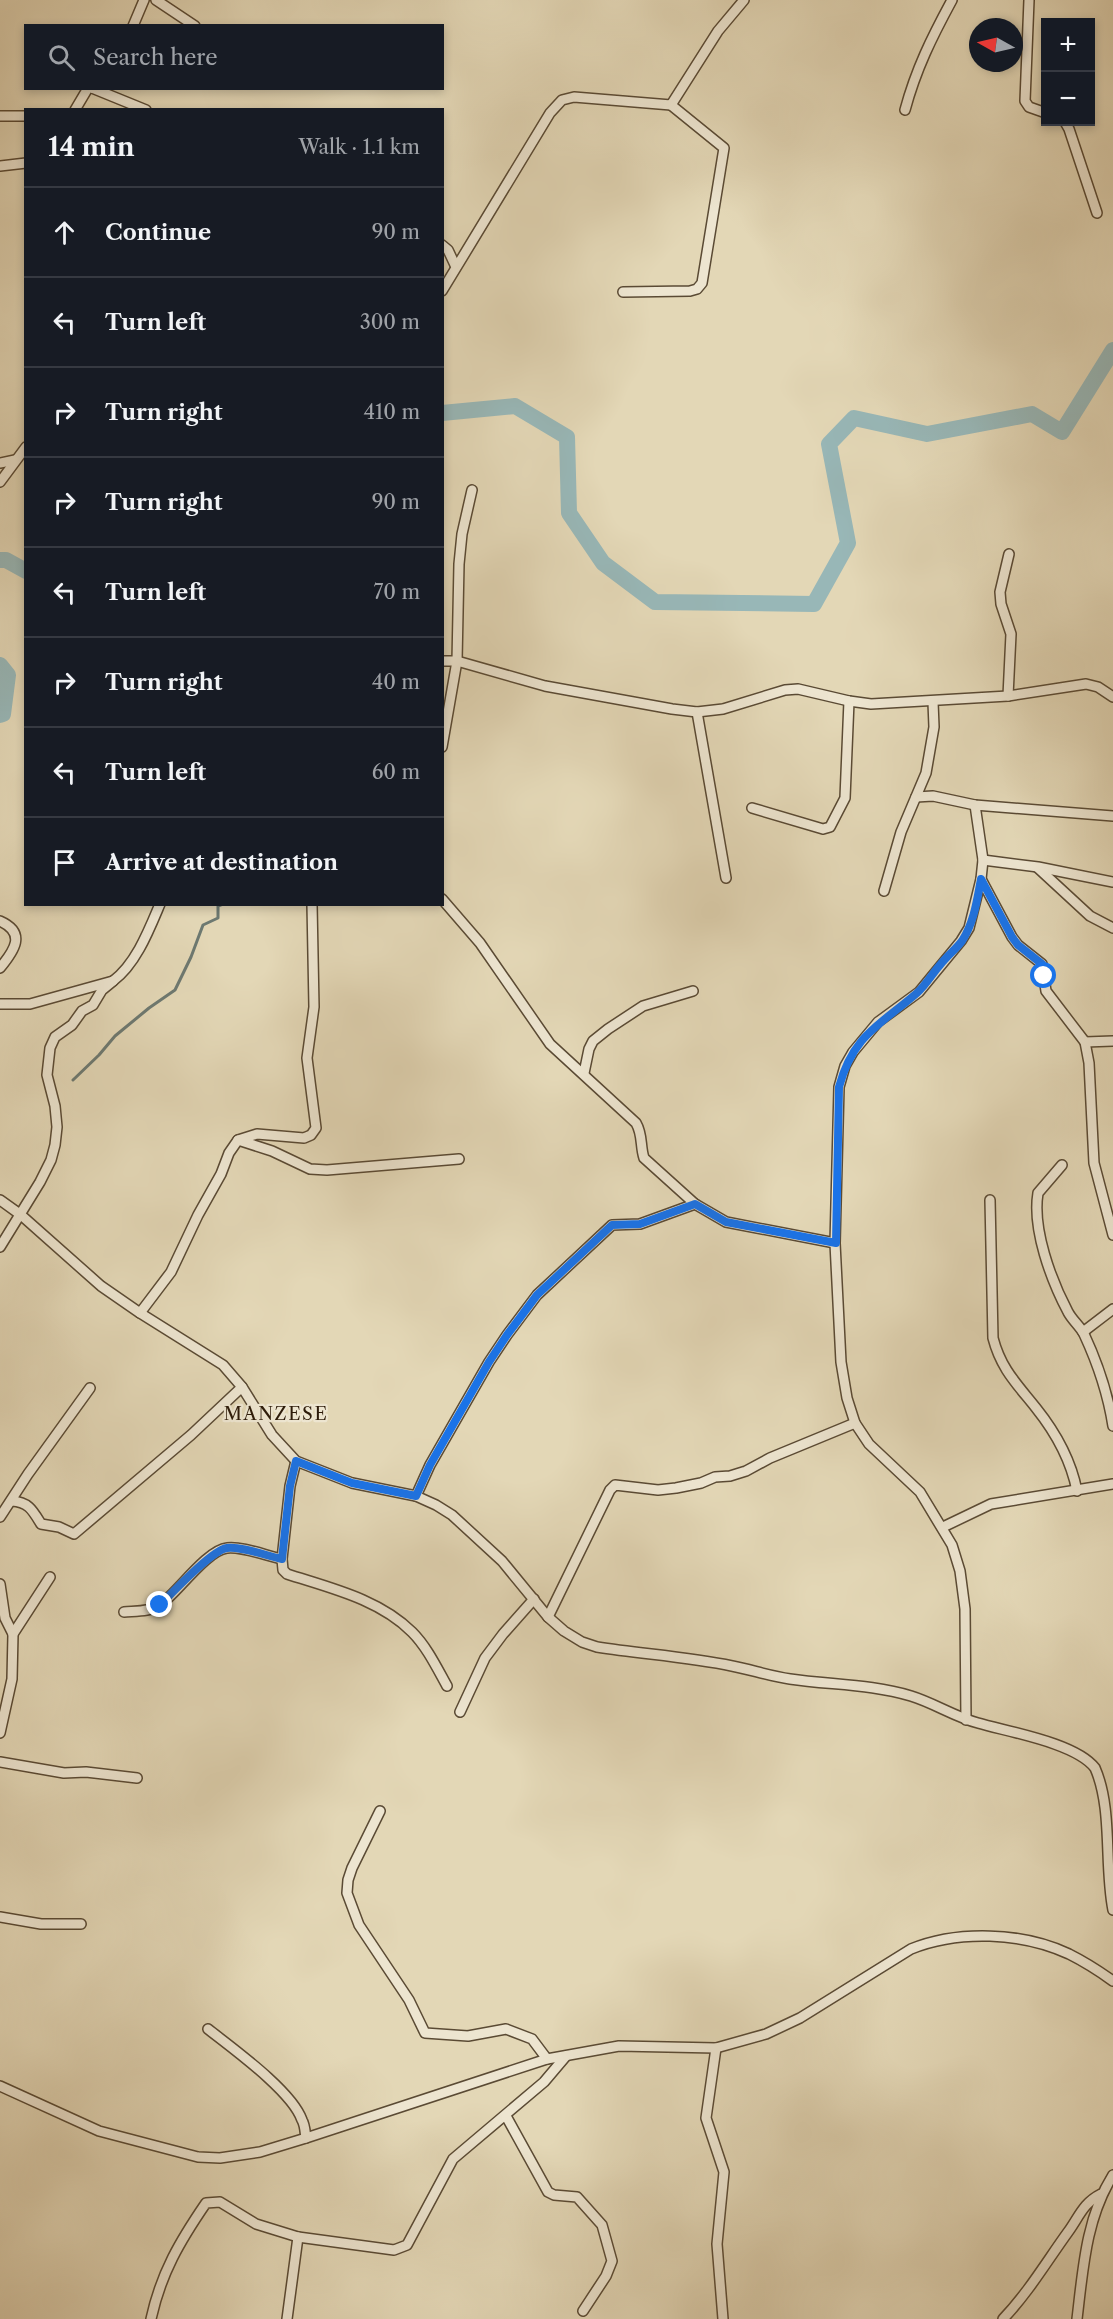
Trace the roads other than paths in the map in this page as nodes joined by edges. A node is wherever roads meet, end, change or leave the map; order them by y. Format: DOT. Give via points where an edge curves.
graph roads {
  1 [pos="144,0"];
  2 [pos="156,0"];
  3 [pos="744,0"];
  4 [pos="952,0"];
  5 [pos="1029,0"];
  6 [pos="134,24"];
  7 [pos="192,24"];
  8 [pos="86,90"];
  9 [pos="97,90"];
  10 [pos="671,105"];
  11 [pos="76,108"];
  12 [pos="141,108"];
  13 [pos="905,110"];
  14 [pos="1041,111"];
  15 [pos="0,116"];
  16 [pos="24,116"];
  17 [pos="1068,126"];
  18 [pos="24,162"];
  19 [pos="0,165"];
  20 [pos="1097,213"];
  21 [pos="444,247"];
  22 [pos="456,267"];
  23 [pos="444,288"];
  24 [pos="623,292"];
  25 [pos="24,451"];
  26 [pos="15,460"];
  27 [pos="0,464"];
  28 [pos="0,482"];
  29 [pos="472,490"];
  30 [pos="1009,554"];
  31 [pos="444,661"];
  32 [pos="457,661"];
  33 [pos="1008,696"];
  34 [pos="1113,697"];
  35 [pos="849,701"];
  36 [pos="933,702"];
  37 [pos="697,712"];
  38 [pos="444,736"];
  39 [pos="916,797"];
  40 [pos="975,805"];
  41 [pos="752,808"];
  42 [pos="1113,816"];
  43 [pos="983,860"];
  44 [pos="1038,867"];
  45 [pos="726,878"];
  46 [pos="981,879"];
  47 [pos="1113,882"];
  48 [pos="884,891"];
  49 [pos="444,901"];
  50 [pos="159,906"];
  51 [pos="312,906"];
  52 [pos="0,921"];
  53 [pos="1113,928"];
  54 [pos="0,968"];
  55 [pos="113,981"];
  56 [pos="693,991"];
  57 [pos="0,1004"];
  58 [pos="1113,1041"];
  59 [pos="1085,1042"];
  60 [pos="584,1073"];
  61 [pos="238,1140"];
  62 [pos="459,1159"];
  63 [pos="1062,1165"];
  64 [pos="0,1200"];
  65 [pos="990,1200"];
  66 [pos="695,1204"];
  67 [pos="21,1215"];
  68 [pos="1113,1234"];
  69 [pos="836,1243"];
  70 [pos="0,1247"];
  71 [pos="1113,1309"];
  72 [pos="140,1313"];
  73 [pos="1083,1332"];
  74 [pos="242,1387"];
  75 [pos="90,1388"];
  76 [pos="855,1422"];
  77 [pos="1113,1426"];
  78 [pos="296,1461"];
  79 [pos="1113,1484"];
  80 [pos="1077,1491"];
  81 [pos="416,1496"];
  82 [pos="12,1501"];
  83 [pos="0,1517"];
  84 [pos="943,1527"];
  85 [pos="282,1559"];
  86 [pos="50,1577"];
  87 [pos="0,1584"];
  88 [pos="534,1599"];
  89 [pos="124,1612"];
  90 [pos="548,1617"];
  91 [pos="13,1634"];
  92 [pos="447,1686"];
  93 [pos="460,1712"];
  94 [pos="966,1720"];
  95 [pos="0,1733"];
  96 [pos="0,1762"];
  97 [pos="137,1778"];
  98 [pos="380,1811"];
  99 [pos="1113,1910"];
  100 [pos="0,1917"];
  101 [pos="81,1924"];
  102 [pos="1113,1981"];
  103 [pos="208,2029"];
  104 [pos="716,2048"];
  105 [pos="566,2056"];
  106 [pos="547,2060"];
  107 [pos="0,2086"];
  108 [pos="506,2116"];
  109 [pos="306,2138"];
  110 [pos="1113,2175"];
  111 [pos="1101,2194"];
  112 [pos="298,2237"];
  113 [pos="583,2312"];
  114 [pos="151,2319"];
  115 [pos="287,2319"];
  116 [pos="723,2319"];
  117 [pos="1003,2319"];
  118 [pos="1077,2319"];
  1 -- 6 [label="street"];
  2 -- 7 [label="street"];
  3 -- 10 [label="street" via="718,31"];
  4 -- 13 [label="street" via="922,56"];
  5 -- 14 [label="street" via="1025,101"];
  8 -- 11 [label="street"];
  9 -- 12 [label="street"];
  10 -- 22 [label="street" via="574,97 562,100 550,113"];
  10 -- 24 [label="street" via="724,148 702,284 690,291"];
  15 -- 16 [label="street"];
  17 -- 20 [label="street"];
  18 -- 19 [label="street"];
  21 -- 22 [label="street"];
  22 -- 23 [label="street"];
  25 -- 26 [label="street"];
  26 -- 27 [label="street"];
  26 -- 28 [label="street"];
  29 -- 32 [label="street" via="459,564"];
  30 -- 33 [label="street" via="1000,592 1000,604 1011,634"];
  31 -- 32 [label="street"];
  32 -- 37 [label="street" via="545,686"];
  32 -- 38 [label="street"];
  33 -- 34 [label="street" via="1086,684"];
  33 -- 36 [label="street"];
  35 -- 36 [label="street"];
  35 -- 37 [label="street" via="798,689"];
  35 -- 41 [label="street" via="845,798 830,827 823,829"];
  36 -- 39 [label="street" via="934,727 927,773"];
  37 -- 45 [label="street"];
  39 -- 40 [label="street" via="933,796"];
  39 -- 48 [label="street"];
  40 -- 42 [label="street"];
  40 -- 43 [label="street"];
  43 -- 44 [label="street"];
  43 -- 46 [label="street"];
  44 -- 47 [label="street"];
  44 -- 53 [label="street" via="1090,916"];
  46 -- 59 [label="street" via="1012,937 1042,964 1046,991"];
  46 -- 69 [label="street" via="975,910 961,941 919,992 878,1022 845,1066 839,1087"];
  49 -- 60 [label="street" via="480,942 550,1044"];
  50 -- 55 [label="street" via="142,944"];
  51 -- 61 [label="street" via="314,1007 307,1058 316,1128 304,1138 257,1134"];
  52 -- 54 [label="street" via="8,924 16,946"];
  55 -- 57 [label="street" via="30,1004"];
  55 -- 67 [label="street" via="50,1047 47,1076 55,1106 55,1145"];
  56 -- 60 [label="street" via="643,1006 608,1029 593,1041"];
  58 -- 59 [label="street"];
  59 -- 68 [label="street" via="1094,1163"];
  60 -- 66 [label="street" via="636,1123 644,1158"];
  61 -- 62 [label="street" via="310,1169"];
  61 -- 72 [label="street" via="171,1272"];
  63 -- 73 [label="street" via="1038,1193 1037,1216 1058,1290"];
  64 -- 67 [label="street"];
  65 -- 80 [label="street" via="993,1338 998,1356 1058,1439 1073,1471"];
  66 -- 69 [label="street" via="726,1222"];
  66 -- 81 [label="street" via="640,1224 612,1225 537,1295 489,1362"];
  67 -- 70 [label="street"];
  67 -- 72 [label="street" via="101,1286"];
  69 -- 76 [label="street" via="841,1362"];
  71 -- 73 [label="street"];
  72 -- 74 [label="street" via="224,1365"];
  73 -- 77 [label="street" via="1108,1395"];
  74 -- 78 [label="street" via="272,1435"];
  74 -- 82 [label="street" via="74,1534 41,1524 29,1506"];
  75 -- 82 [label="street"];
  76 -- 84 [label="street" via="869,1444 920,1492"];
  76 -- 90 [label="street" via="730,1476 658,1490 615,1485"];
  78 -- 81 [label="street" via="352,1483"];
  78 -- 85 [label="street"];
  79 -- 80 [label="street"];
  80 -- 84 [label="street" via="991,1504"];
  81 -- 88 [label="street" via="452,1515 502,1561"];
  82 -- 83 [label="street"];
  84 -- 94 [label="street" via="960,1571 965,1609"];
  85 -- 89 [label="street" via="224,1548 160,1605 151,1610"];
  85 -- 92 [label="street" via="287,1574 358,1598 397,1618 424,1646"];
  86 -- 91 [label="street"];
  87 -- 91 [label="street" via="5,1618"];
  88 -- 90 [label="street"];
  88 -- 93 [label="street" via="485,1658"];
  90 -- 94 [label="street" via="564,1631 597,1647 705,1661 789,1679 884,1690 912,1696"];
  91 -- 95 [label="street" via="12,1679"];
  94 -- 99 [label="street" via="1068,1749 1095,1768 1104,1783 1112,1813"];
  96 -- 97 [label="street" via="64,1773"];
  98 -- 106 [label="street" via="352,1868 347,1893 358,1924 425,2033 468,2036 506,2029 532,2039"];
  100 -- 101 [label="street" via="41,1924"];
  102 -- 104 [label="street" via="1067,1953 1044,1945 1000,1937 945,1938 911,1949 800,2018 766,2034"];
  103 -- 109 [label="street" via="254,2064 292,2103 302,2118"];
  104 -- 105 [label="street" via="619,2046"];
  104 -- 116 [label="street" via="706,2118 724,2172 717,2244"];
  105 -- 106 [label="street"];
  105 -- 108 [label="street"];
  106 -- 109 [label="street"];
  107 -- 109 [label="street" via="99,2131 198,2157 220,2158 260,2151"];
  108 -- 112 [label="street" via="453,2159 407,2245 401,2249"];
  108 -- 113 [label="street" via="548,2192 577,2197 602,2226 612,2261"];
  110 -- 111 [label="street"];
  111 -- 117 [label="street" via="1082,2208"];
  111 -- 118 [label="street" via="1086,2246"];
  112 -- 114 [label="street" via="256,2224 220,2202 207,2203 167,2266"];
  112 -- 115 [label="street"];
}
